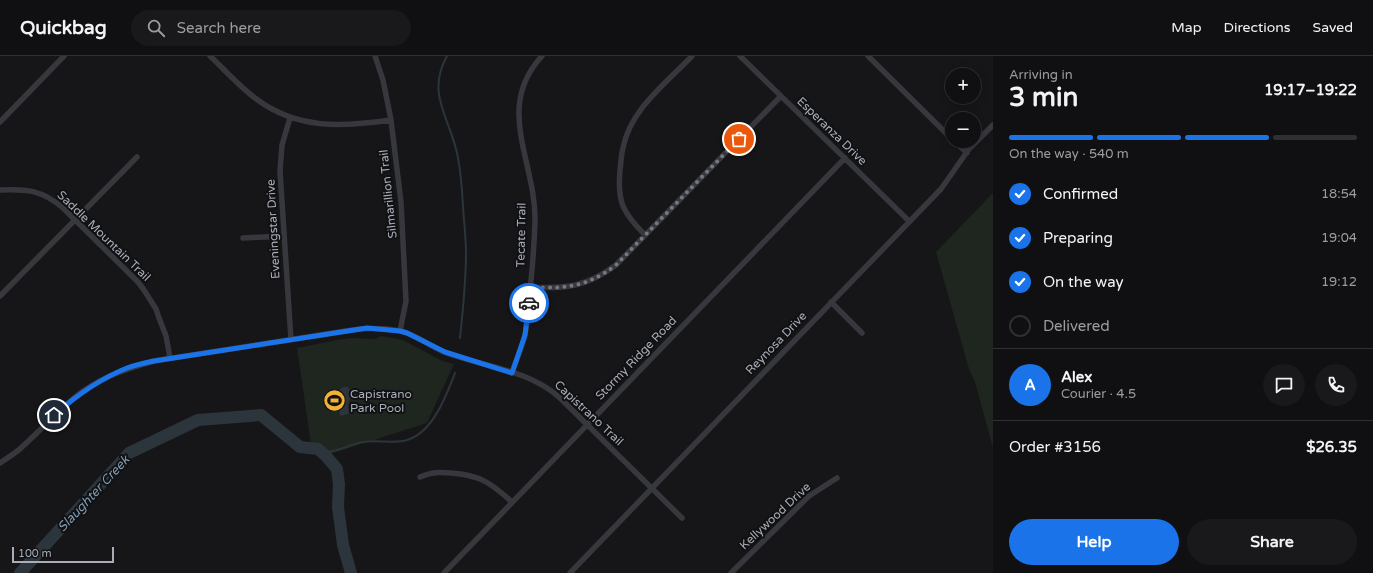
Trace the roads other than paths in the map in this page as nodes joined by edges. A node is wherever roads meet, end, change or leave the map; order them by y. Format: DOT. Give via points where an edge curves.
graph roads {
  1 [pos="64,56"];
  2 [pos="210,56"];
  3 [pos="375,56"];
  4 [pos="542,56"];
  5 [pos="692,56"];
  6 [pos="740,56"];
  7 [pos="868,56"];
  8 [pos="781,96"];
  9 [pos="290,118"];
  10 [pos="390,120"];
  11 [pos="0,122"];
  12 [pos="993,125"];
  13 [pos="945,132"];
  14 [pos="962,148"];
  15 [pos="967,153"];
  16 [pos="137,157"];
  17 [pos="845,158"];
  18 [pos="0,190"];
  19 [pos="75,220"];
  20 [pos="909,221"];
  21 [pos="645,235"];
  22 [pos="284,236"];
  23 [pos="243,238"];
  24 [pos="530,287"];
  25 [pos="0,296"];
  26 [pos="831,302"];
  27 [pos="400,331"];
  28 [pos="862,332"];
  29 [pos="291,340"];
  30 [pos="170,358"];
  31 [pos="512,373"];
  32 [pos="587,425"];
  33 [pos="0,463"];
  34 [pos="420,477"];
  35 [pos="837,478"];
  36 [pos="652,488"];
  37 [pos="512,502"];
  38 [pos="682,518"];
  39 [pos="444,573"];
  40 [pos="570,573"];
  41 [pos="731,573"];
  1 -- 11 [label="street"];
  2 -- 9 [label="street" via="255,98"];
  3 -- 10 [label="street, Silmarillion Trail" via="383,80"];
  4 -- 24 [label="street, Tecate Trail" via="528,74 519,102 519,126 532,184 535,219"];
  5 -- 21 [label="street" via="642,108 630,127 623,147 619,184 621,201 629,217"];
  6 -- 8 [label="street, Esperanza Drive"];
  7 -- 13 [label="street"];
  8 -- 17 [label="street, Esperanza Drive"];
  8 -- 21 [label="street"];
  9 -- 10 [label="street" via="337,125"];
  9 -- 22 [label="street, Eveningstar Drive" via="280,154"];
  10 -- 27 [label="street, Silmarillion Trail" via="401,202 407,285 405,312"];
  12 -- 15 [label="street, Reynosa Drive"];
  14 -- 15 [label="street"];
  15 -- 20 [label="street, Reynosa Drive" via="945,183"];
  16 -- 19 [label="street"];
  17 -- 20 [label="street, Esperanza Drive"];
  17 -- 32 [label="street, Stormy Ridge Road"];
  18 -- 19 [label="street, Saddle Mountain Trail" via="21,189 37,192 56,203"];
  19 -- 25 [label="street"];
  19 -- 30 [label="street, Saddle Mountain Trail" via="144,290 158,314"];
  20 -- 26 [label="street, Reynosa Drive"];
  21 -- 24 [label="street" via="616,265 589,281 560,288"];
  22 -- 23 [label="street"];
  22 -- 29 [label="street, Eveningstar Drive"];
  24 -- 31 [label="street, Tecate Trail" via="525,335"];
  26 -- 28 [label="street"];
  26 -- 36 [label="street, Reynosa Drive"];
  27 -- 29 [label="street, Capistrano Trail" via="367,328"];
  27 -- 31 [label="street, Capistrano Trail" via="445,352"];
  29 -- 30 [label="street, Capistrano Trail"];
  30 -- 33 [label="street, Capistrano Trail" via="127,368 98,382 70,401 22,448"];
  31 -- 32 [label="street, Capistrano Trail" via="547,388"];
  32 -- 36 [label="street, Capistrano Trail"];
  32 -- 37 [label="street, Stormy Ridge Road"];
  34 -- 37 [label="street" via="432,472 476,476 492,485"];
  35 -- 41 [label="street, Kellywood Drive" via="809,496"];
  36 -- 38 [label="street, Capistrano Trail"];
  36 -- 40 [label="street, Reynosa Drive"];
  37 -- 39 [label="street, Stormy Ridge Road"];
}
